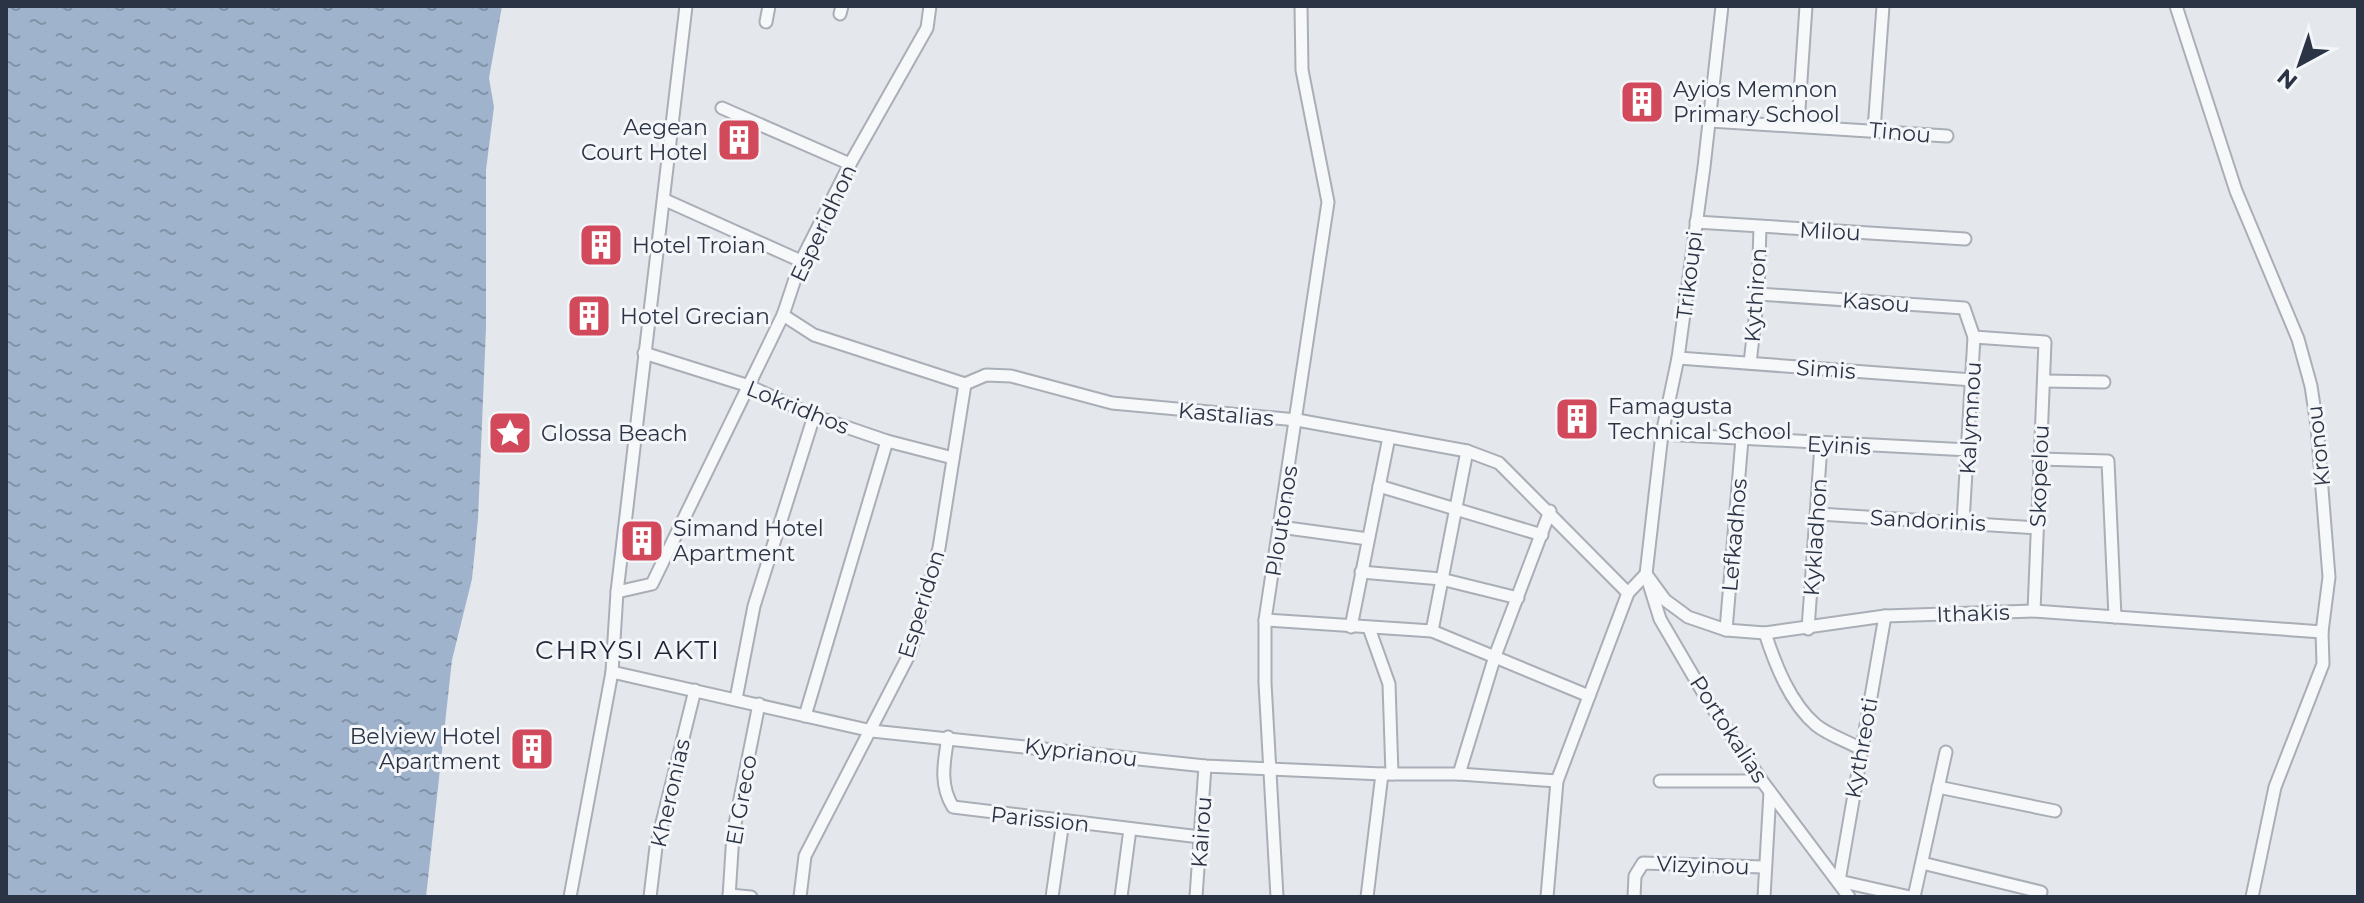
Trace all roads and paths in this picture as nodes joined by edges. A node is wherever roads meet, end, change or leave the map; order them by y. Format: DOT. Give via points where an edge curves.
graph roads {
  1 [pos="686,6"];
  2 [pos="769,6"];
  3 [pos="930,6"];
  4 [pos="1301,6"];
  5 [pos="1722,6"];
  6 [pos="1806,6"];
  7 [pos="1883,6"];
  8 [pos="2176,6"];
  9 [pos="766,22"];
  10 [pos="722,108"];
  11 [pos="1710,121"];
  12 [pos="1798,124"];
  13 [pos="1874,130"];
  14 [pos="1947,136"];
  15 [pos="850,164"];
  16 [pos="665,200"];
  17 [pos="1696,222"];
  18 [pos="1760,227"];
  19 [pos="1965,239"];
  20 [pos="801,261"];
  21 [pos="1758,294"];
  22 [pos="783,315"];
  23 [pos="1974,337"];
  24 [pos="2045,342"];
  25 [pos="644,353"];
  26 [pos="1678,358"];
  27 [pos="1750,363"];
  28 [pos="1973,380"];
  29 [pos="2044,381"];
  30 [pos="2104,382"];
  31 [pos="965,384"];
  32 [pos="749,386"];
  33 [pos="814,416"];
  34 [pos="1297,420"];
  35 [pos="1662,434"];
  36 [pos="1389,437"];
  37 [pos="1742,439"];
  38 [pos="887,441"];
  39 [pos="1821,445"];
  40 [pos="1969,450"];
  41 [pos="1467,451"];
  42 [pos="953,458"];
  43 [pos="2039,459"];
  44 [pos="1379,486"];
  45 [pos="1456,507"];
  46 [pos="1550,511"];
  47 [pos="1819,514"];
  48 [pos="1963,522"];
  49 [pos="1280,527"];
  50 [pos="2037,528"];
  51 [pos="1542,535"];
  52 [pos="1368,539"];
  53 [pos="1648,544"];
  54 [pos="1361,572"];
  55 [pos="1646,574"];
  56 [pos="1441,579"];
  57 [pos="617,592"];
  58 [pos="1628,593"];
  59 [pos="1518,598"];
  60 [pos="2034,611"];
  61 [pos="1885,616"];
  62 [pos="2115,617"];
  63 [pos="1265,620"];
  64 [pos="1351,627"];
  65 [pos="1369,628"];
  66 [pos="1808,629"];
  67 [pos="1726,630"];
  68 [pos="1432,631"];
  69 [pos="2322,632"];
  70 [pos="1765,633"];
  71 [pos="1495,656"];
  72 [pos="612,672"];
  73 [pos="695,690"];
  74 [pos="1589,696"];
  75 [pos="736,699"];
  76 [pos="759,704"];
  77 [pos="805,716"];
  78 [pos="872,731"];
  79 [pos="948,737"];
  80 [pos="1861,749"];
  81 [pos="1946,752"];
  82 [pos="1205,766"];
  83 [pos="1271,770"];
  84 [pos="1387,774"];
  85 [pos="1459,774"];
  86 [pos="1557,781"];
  87 [pos="1660,781"];
  88 [pos="1762,781"];
  89 [pos="1938,787"];
  90 [pos="1770,792"];
  91 [pos="2055,811"];
  92 [pos="1063,821"];
  93 [pos="1130,829"];
  94 [pos="1200,837"];
  95 [pos="1922,863"];
  96 [pos="1763,867"];
  97 [pos="1839,881"];
  98 [pos="2041,892"];
  99 [pos="729,896"];
  100 [pos="570,897"];
  101 [pos="650,897"];
  102 [pos="751,897"];
  103 [pos="800,897"];
  104 [pos="1052,897"];
  105 [pos="1121,897"];
  106 [pos="1196,897"];
  107 [pos="1277,897"];
  108 [pos="1367,897"];
  109 [pos="1547,897"];
  110 [pos="1634,897"];
  111 [pos="1764,897"];
  112 [pos="1849,897"];
  113 [pos="1912,897"];
  114 [pos="2252,897"];
  1 -- 16 [label="street"];
  2 -- 9 [label="street"];
  3 -- 15 [label="street, Esperidhon" via="927,28"];
  4 -- 34 [label="street, Ploutonos" via="1302,70 1328,202"];
  5 -- 11 [label="street, Trikoupi"];
  6 -- 12 [label="street"];
  7 -- 13 [label="street"];
  8 -- 69 [label="street, Kronou" via="2236,191 2298,339 2311,386 2329,577"];
  10 -- 15 [label="street"];
  11 -- 12 [label="street, Tinou"];
  11 -- 17 [label="street, Trikoupi"];
  12 -- 13 [label="street, Tinou"];
  13 -- 14 [label="street, Tinou"];
  15 -- 20 [label="street, Esperidhon"];
  16 -- 20 [label="street"];
  16 -- 25 [label="street"];
  17 -- 18 [label="street, Milou"];
  17 -- 26 [label="street, Trikoupi"];
  18 -- 19 [label="street, Milou"];
  18 -- 21 [label="street, Kythiron"];
  20 -- 22 [label="street, Esperidhon"];
  21 -- 23 [label="street, Kasou" via="1964,308"];
  21 -- 27 [label="street, Kythiron"];
  22 -- 31 [label="street" via="814,335"];
  22 -- 32 [label="street, Esperidhon"];
  23 -- 24 [label="street, Kalymnou"];
  23 -- 28 [label="street, Kalymnou"];
  24 -- 29 [label="street, Skopelou"];
  25 -- 32 [label="street, Lokridhos"];
  25 -- 57 [label="street"];
  26 -- 27 [label="street, Simis"];
  26 -- 35 [label="street, Trikoupi"];
  27 -- 28 [label="street, Simis"];
  28 -- 40 [label="street, Kalymnou"];
  29 -- 30 [label="street"];
  29 -- 43 [label="street, Skopelou"];
  31 -- 34 [label="street, Kastalias" via="986,375 1011,376 1112,403"];
  31 -- 42 [label="street, Esperidon"];
  32 -- 33 [label="street, Lokridhos"];
  32 -- 57 [label="street, Esperidhon" via="652,584"];
  33 -- 38 [label="street, Lokridhos"];
  33 -- 75 [label="street" via="754,606"];
  34 -- 36 [label="street, Kastalias"];
  34 -- 49 [label="street, Ploutonos"];
  35 -- 37 [label="street, Eyinis"];
  35 -- 53 [label="street, Trikoupi"];
  36 -- 41 [label="street, Kastalias"];
  36 -- 44 [label="street"];
  37 -- 39 [label="street, Eyinis"];
  37 -- 67 [label="street, Lefkadhos"];
  38 -- 42 [label="street, Lokridhos"];
  38 -- 77 [label="street"];
  39 -- 40 [label="street, Eyinis"];
  39 -- 47 [label="street, Kykladhon"];
  40 -- 48 [label="street, Kalymnou"];
  41 -- 45 [label="street"];
  41 -- 46 [label="street, Kastalias" via="1499,463"];
  42 -- 78 [label="street, Esperidon" via="939,548 910,653"];
  43 -- 50 [label="street, Skopelou"];
  43 -- 62 [label="street" via="2108,461"];
  44 -- 45 [label="street"];
  44 -- 52 [label="street"];
  45 -- 51 [label="street"];
  45 -- 56 [label="street"];
  46 -- 51 [label="street"];
  46 -- 58 [label="street, Kastalias"];
  47 -- 48 [label="street, Sandorinis"];
  47 -- 66 [label="street, Kykladhon"];
  48 -- 50 [label="street, Sandorinis"];
  49 -- 52 [label="street"];
  49 -- 63 [label="street, Ploutonos"];
  50 -- 60 [label="street, Skopelou"];
  51 -- 59 [label="street"];
  52 -- 54 [label="street"];
  53 -- 55 [label="street, Portokalias"];
  54 -- 56 [label="street"];
  54 -- 64 [label="street"];
  55 -- 58 [label="street"];
  55 -- 67 [label="street, Ithakis" via="1665,600 1688,617"];
  55 -- 88 [label="street, Portokalias" via="1660,619"];
  56 -- 59 [label="street"];
  56 -- 68 [label="street"];
  57 -- 72 [label="street"];
  58 -- 74 [label="street"];
  59 -- 71 [label="street"];
  60 -- 61 [label="street, Ithakis"];
  60 -- 62 [label="street, Ithakis"];
  61 -- 66 [label="street, Ithakis"];
  61 -- 80 [label="street, Kythreoti"];
  62 -- 69 [label="street, Ithakis"];
  63 -- 64 [label="street"];
  63 -- 83 [label="street, Ploutonos"];
  64 -- 65 [label="street"];
  65 -- 68 [label="street"];
  65 -- 84 [label="street" via="1389,684"];
  66 -- 70 [label="street, Ithakis"];
  67 -- 70 [label="street, Ithakis"];
  68 -- 71 [label="street"];
  69 -- 114 [label="street, Kronou" via="2323,664 2275,787"];
  70 -- 80 [label="street" via="1773,661 1816,726"];
  71 -- 74 [label="street"];
  71 -- 85 [label="street"];
  72 -- 73 [label="street, Kyprianou"];
  72 -- 100 [label="street"];
  73 -- 75 [label="street, Kyprianou"];
  73 -- 101 [label="street, Kheronias" via="656,847"];
  74 -- 86 [label="street"];
  75 -- 76 [label="street, Kyprianou"];
  76 -- 77 [label="street, Kyprianou"];
  76 -- 99 [label="street, El Greco" via="733,834"];
  77 -- 78 [label="street, Kyprianou"];
  78 -- 79 [label="street, Kyprianou"];
  78 -- 103 [label="street, Esperidon" via="805,856"];
  79 -- 82 [label="street, Kyprianou"];
  79 -- 92 [label="street, Parission" via="943,771 945,794 953,807"];
  80 -- 97 [label="street, Kythreoti"];
  81 -- 89 [label="street"];
  82 -- 83 [label="street, Kyprianou"];
  82 -- 94 [label="street, Kairou"];
  83 -- 84 [label="street, Kyprianou"];
  83 -- 107 [label="street, Ploutonos"];
  84 -- 85 [label="street, Kyprianou"];
  84 -- 108 [label="street"];
  85 -- 86 [label="street, Kyprianou"];
  86 -- 109 [label="street"];
  87 -- 88 [label="street"];
  88 -- 90 [label="street, Portokalias"];
  89 -- 91 [label="street"];
  89 -- 95 [label="street"];
  90 -- 96 [label="street"];
  90 -- 97 [label="street, Portokalias"];
  92 -- 93 [label="street, Parission"];
  92 -- 104 [label="street"];
  93 -- 94 [label="street, Parission"];
  93 -- 105 [label="street"];
  94 -- 106 [label="street, Kairou"];
  95 -- 98 [label="street"];
  95 -- 113 [label="street"];
  96 -- 110 [label="street, Vizyinou" via="1643,863 1635,876"];
  96 -- 111 [label="street"];
  97 -- 112 [label="street, Portokalias"];
  97 -- 113 [label="street"];
  99 -- 102 [label="street"];
}
